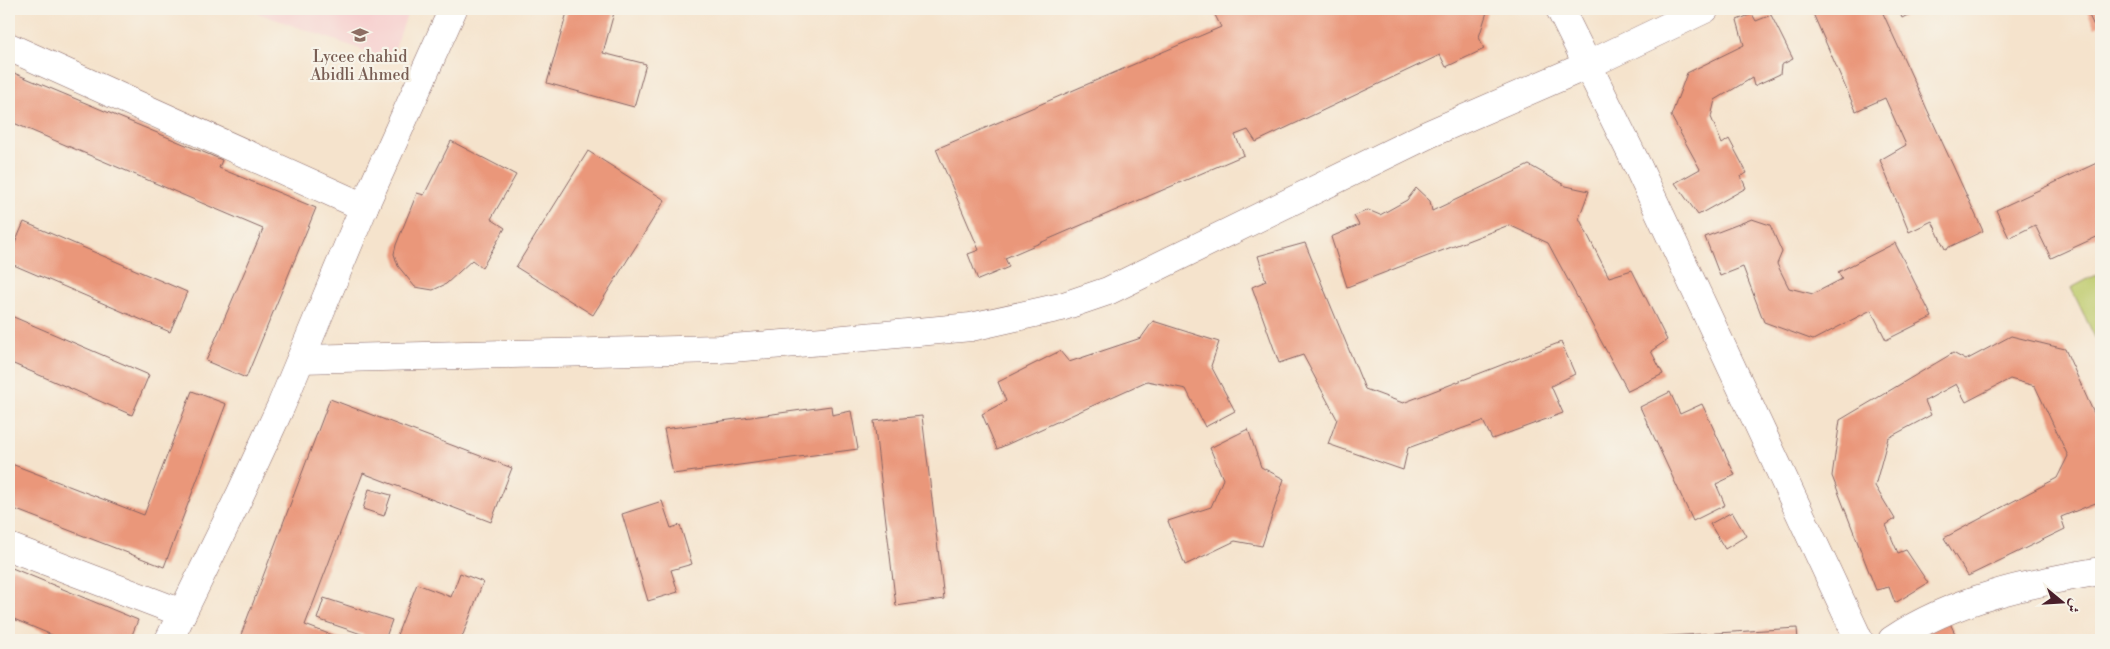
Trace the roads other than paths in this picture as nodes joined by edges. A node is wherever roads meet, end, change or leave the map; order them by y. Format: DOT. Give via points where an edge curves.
graph roads {
  1 [pos="454,9"];
  2 [pos="1560,9"];
  3 [pos="1705,9"];
  4 [pos="9,47"];
  5 [pos="1588,65"];
  6 [pos="364,207"];
  7 [pos="301,359"];
  8 [pos="9,547"];
  9 [pos="2101,571"];
  10 [pos="182,613"];
  11 [pos="169,640"];
  12 [pos="1860,640"];
  13 [pos="1892,640"];
  1 -- 6 [label="street"];
  2 -- 5 [label="street"];
  3 -- 5 [label="street"];
  4 -- 6 [label="street"];
  5 -- 7 [label="street" via="1429,134 1108,291 1061,307 971,327 719,349"];
  5 -- 12 [label="street"];
  6 -- 7 [label="street"];
  7 -- 10 [label="street"];
  8 -- 10 [label="street"];
  9 -- 13 [label="street" via="2049,580 1979,600 1908,629"];
  10 -- 11 [label="street"];
}
